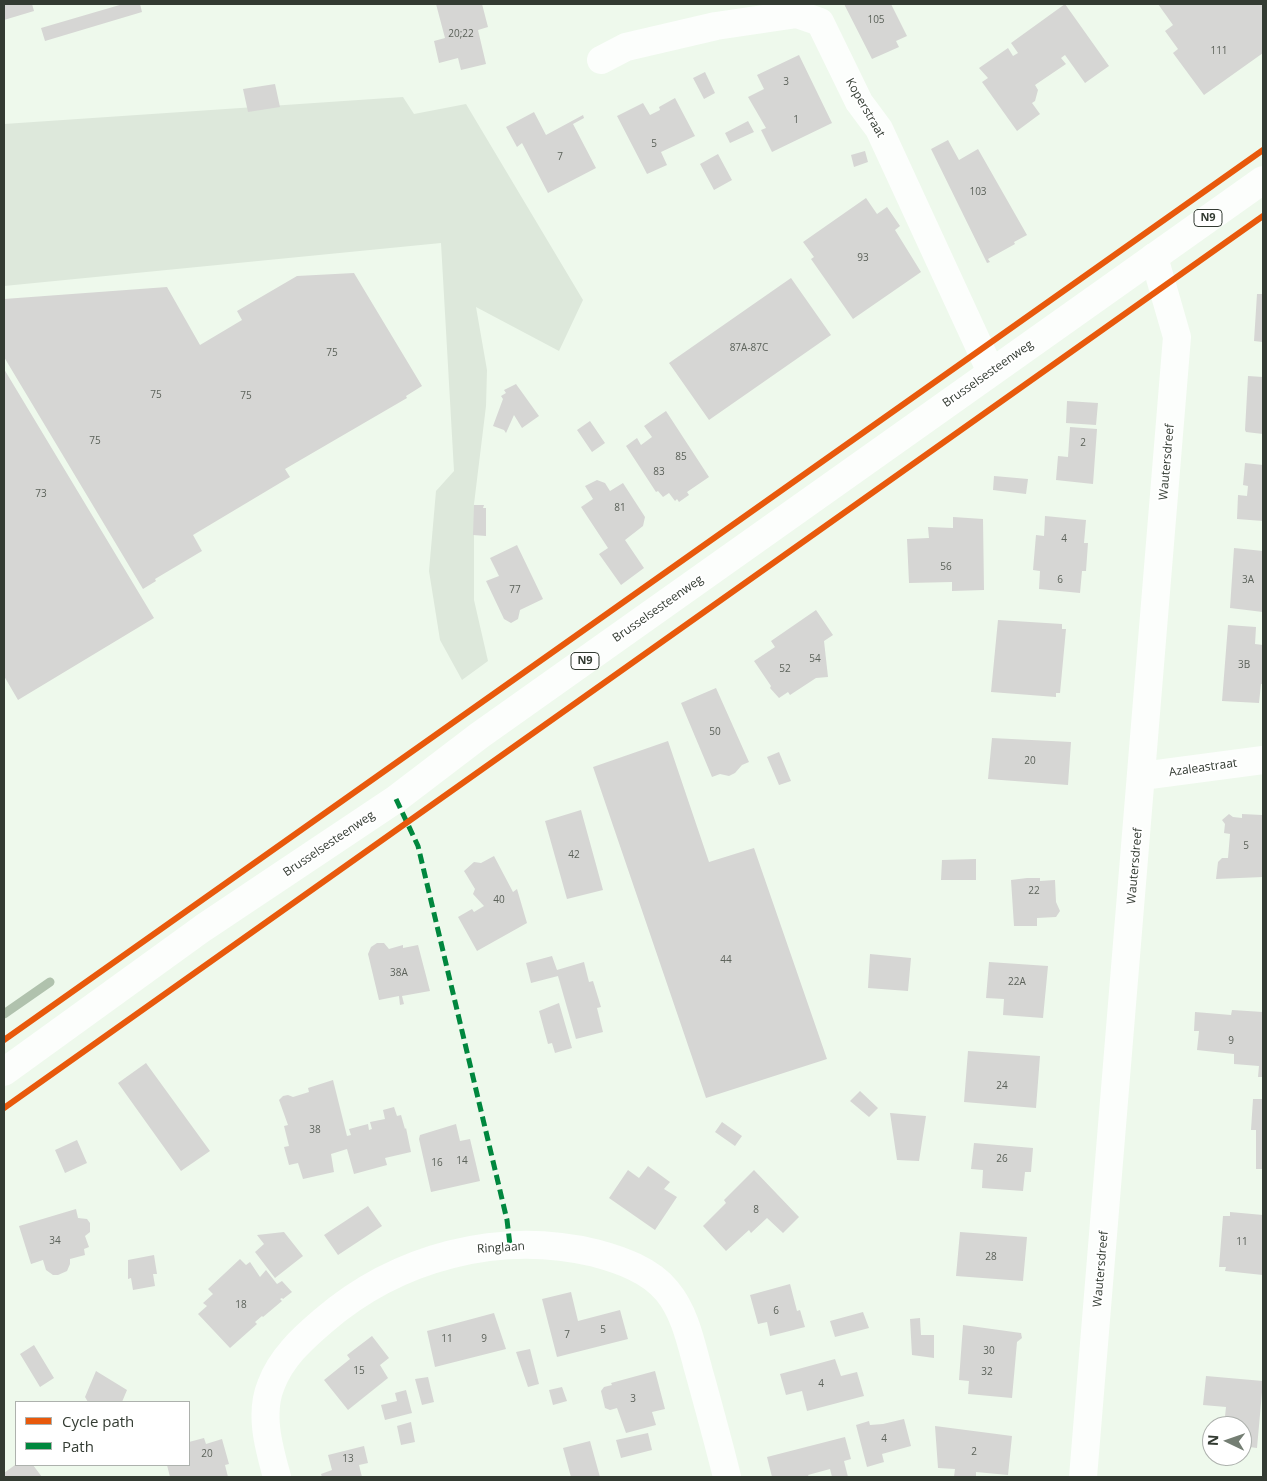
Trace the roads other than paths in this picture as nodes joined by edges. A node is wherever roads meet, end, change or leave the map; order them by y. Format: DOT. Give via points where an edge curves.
graph roads {
  1 [pos="601,60"];
  2 [pos="1263,180"];
  3 [pos="1154,258"];
  4 [pos="990,372"];
  5 [pos="1263,760"];
  6 [pos="1142,776"];
  7 [pos="4,1072"];
  8 [pos="277,1477"];
  9 [pos="728,1477"];
  10 [pos="1083,1477"];
  1 -- 4 [label="street, Koperstraat" via="626,47 716,26 797,14 820,22 859,102 879,129"];
  2 -- 3 [label="street, Brusselsesteenweg / N9"];
  3 -- 4 [label="street, Brusselsesteenweg / N9"];
  3 -- 6 [label="street, Wautersdreef" via="1177,337"];
  4 -- 7 [label="street, Brusselsesteenweg / N9" via="480,735 396,799 203,928"];
  5 -- 6 [label="street, Azaleastraat"];
  6 -- 10 [label="street, Wautersdreef"];
  8 -- 9 [label="street, Ringlaan" via="266,1422 267,1400 281,1364 297,1344 347,1300 398,1272 456,1253 510,1245 556,1247 606,1256 646,1273 668,1292 680,1310 689,1335"];
}
